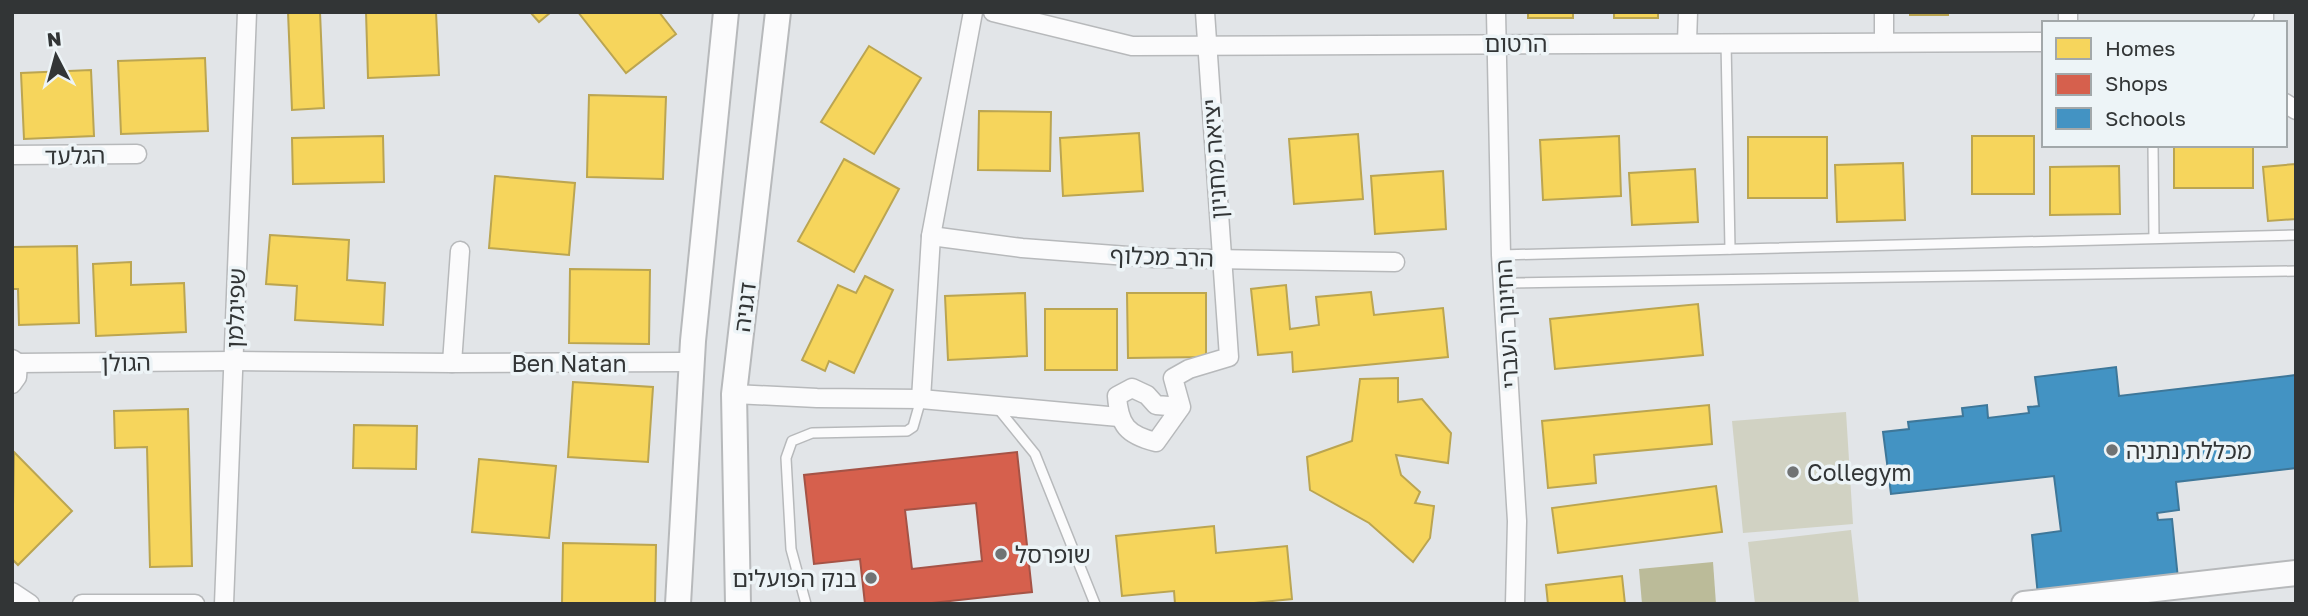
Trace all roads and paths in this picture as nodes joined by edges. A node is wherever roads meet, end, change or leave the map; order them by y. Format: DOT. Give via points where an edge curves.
graph roads {
  1 [pos="247,12"];
  2 [pos="726,12"];
  3 [pos="778,12"];
  4 [pos="973,12"];
  5 [pos="993,12"];
  6 [pos="1205,12"];
  7 [pos="1496,12"];
  8 [pos="1688,12"];
  9 [pos="1884,12"];
  10 [pos="1688,42"];
  11 [pos="1726,42"];
  12 [pos="1884,42"];
  13 [pos="2042,42"];
  14 [pos="1497,43"];
  15 [pos="1207,45"];
  16 [pos="2153,147"];
  17 [pos="137,154"];
  18 [pos="12,155"];
  19 [pos="2296,234"];
  20 [pos="931,236"];
  21 [pos="2154,238"];
  22 [pos="1730,249"];
  23 [pos="460,250"];
  24 [pos="1502,255"];
  25 [pos="1220,258"];
  26 [pos="1395,262"];
  27 [pos="2296,271"];
  28 [pos="1503,283"];
  29 [pos="15,361"];
  30 [pos="233,361"];
  31 [pos="685,362"];
  32 [pos="452,363"];
  33 [pos="12,384"];
  34 [pos="734,394"];
  35 [pos="921,399"];
  36 [pos="995,404"];
  37 [pos="1181,407"];
  38 [pos="1119,417"];
  39 [pos="2296,573"];
  40 [pos="12,592"];
  41 [pos="166,603"];
  42 [pos="30,604"];
  43 [pos="82,604"];
  44 [pos="195,604"];
  45 [pos="224,604"];
  46 [pos="678,604"];
  47 [pos="738,604"];
  48 [pos="806,604"];
  49 [pos="1094,604"];
  50 [pos="1515,604"];
  51 [pos="2024,604"];
  1 -- 30 [label="street, שפיגלמן"];
  2 -- 46 [label="street, דגניה" via="693,341"];
  3 -- 34 [label="street, דגניה"];
  4 -- 20 [label="street"];
  5 -- 15 [label="street, הרטום" via="1132,46"];
  6 -- 15 [label="street, יציאה מחניון"];
  7 -- 14 [label="street, החינוך העברי"];
  8 -- 10 [label="street"];
  9 -- 12 [label="street"];
  10 -- 11 [label="street, הרטום"];
  10 -- 14 [label="street, הרטום"];
  11 -- 12 [label="street, הרטום"];
  11 -- 22 [label="lane"];
  12 -- 13 [label="street, הרטום"];
  14 -- 15 [label="street, הרטום"];
  14 -- 24 [label="street, החינוך העברי"];
  15 -- 25 [label="street, יציאה מחניון"];
  16 -- 21 [label="lane"];
  17 -- 18 [label="street, הגלעד"];
  19 -- 21 [label="lane"];
  20 -- 25 [label="street, הרב מכלוף" via="1035,249"];
  20 -- 35 [label="street"];
  21 -- 22 [label="lane"];
  22 -- 24 [label="lane"];
  23 -- 32 [label="street"];
  24 -- 28 [label="street, החינוך העברי"];
  25 -- 26 [label="street, הרב מכלוף"];
  25 -- 37 [label="street, יציאה מחניון" via="1229,357 1173,378"];
  27 -- 28 [label="lane"];
  28 -- 50 [label="street, החינוך העברי" via="1517,521"];
  29 -- 30 [label="street, הגולן"];
  29 -- 33 [label="street, הגולן" via="17,376"];
  30 -- 32 [label="street, Ben Natan"];
  30 -- 45 [label="street, שפיגלמן"];
  31 -- 32 [label="street, Ben Natan"];
  34 -- 35 [label="street"];
  34 -- 47 [label="street, דגניה"];
  35 -- 36 [label="street"];
  35 -- 48 [label="lane" via="913,427 907,431 812,433 792,441 786,458 791,549"];
  36 -- 38 [label="street"];
  36 -- 49 [label="lane" via="1035,454"];
  37 -- 38 [label="street" via="1156,442 1136,437"];
  37 -- 38 [label="street" via="1156,405 1132,388 1117,396"];
  39 -- 51 [label="street"];
  40 -- 42 [label="street"];
  41 -- 43 [label="street"];
  41 -- 44 [label="street"];
}
